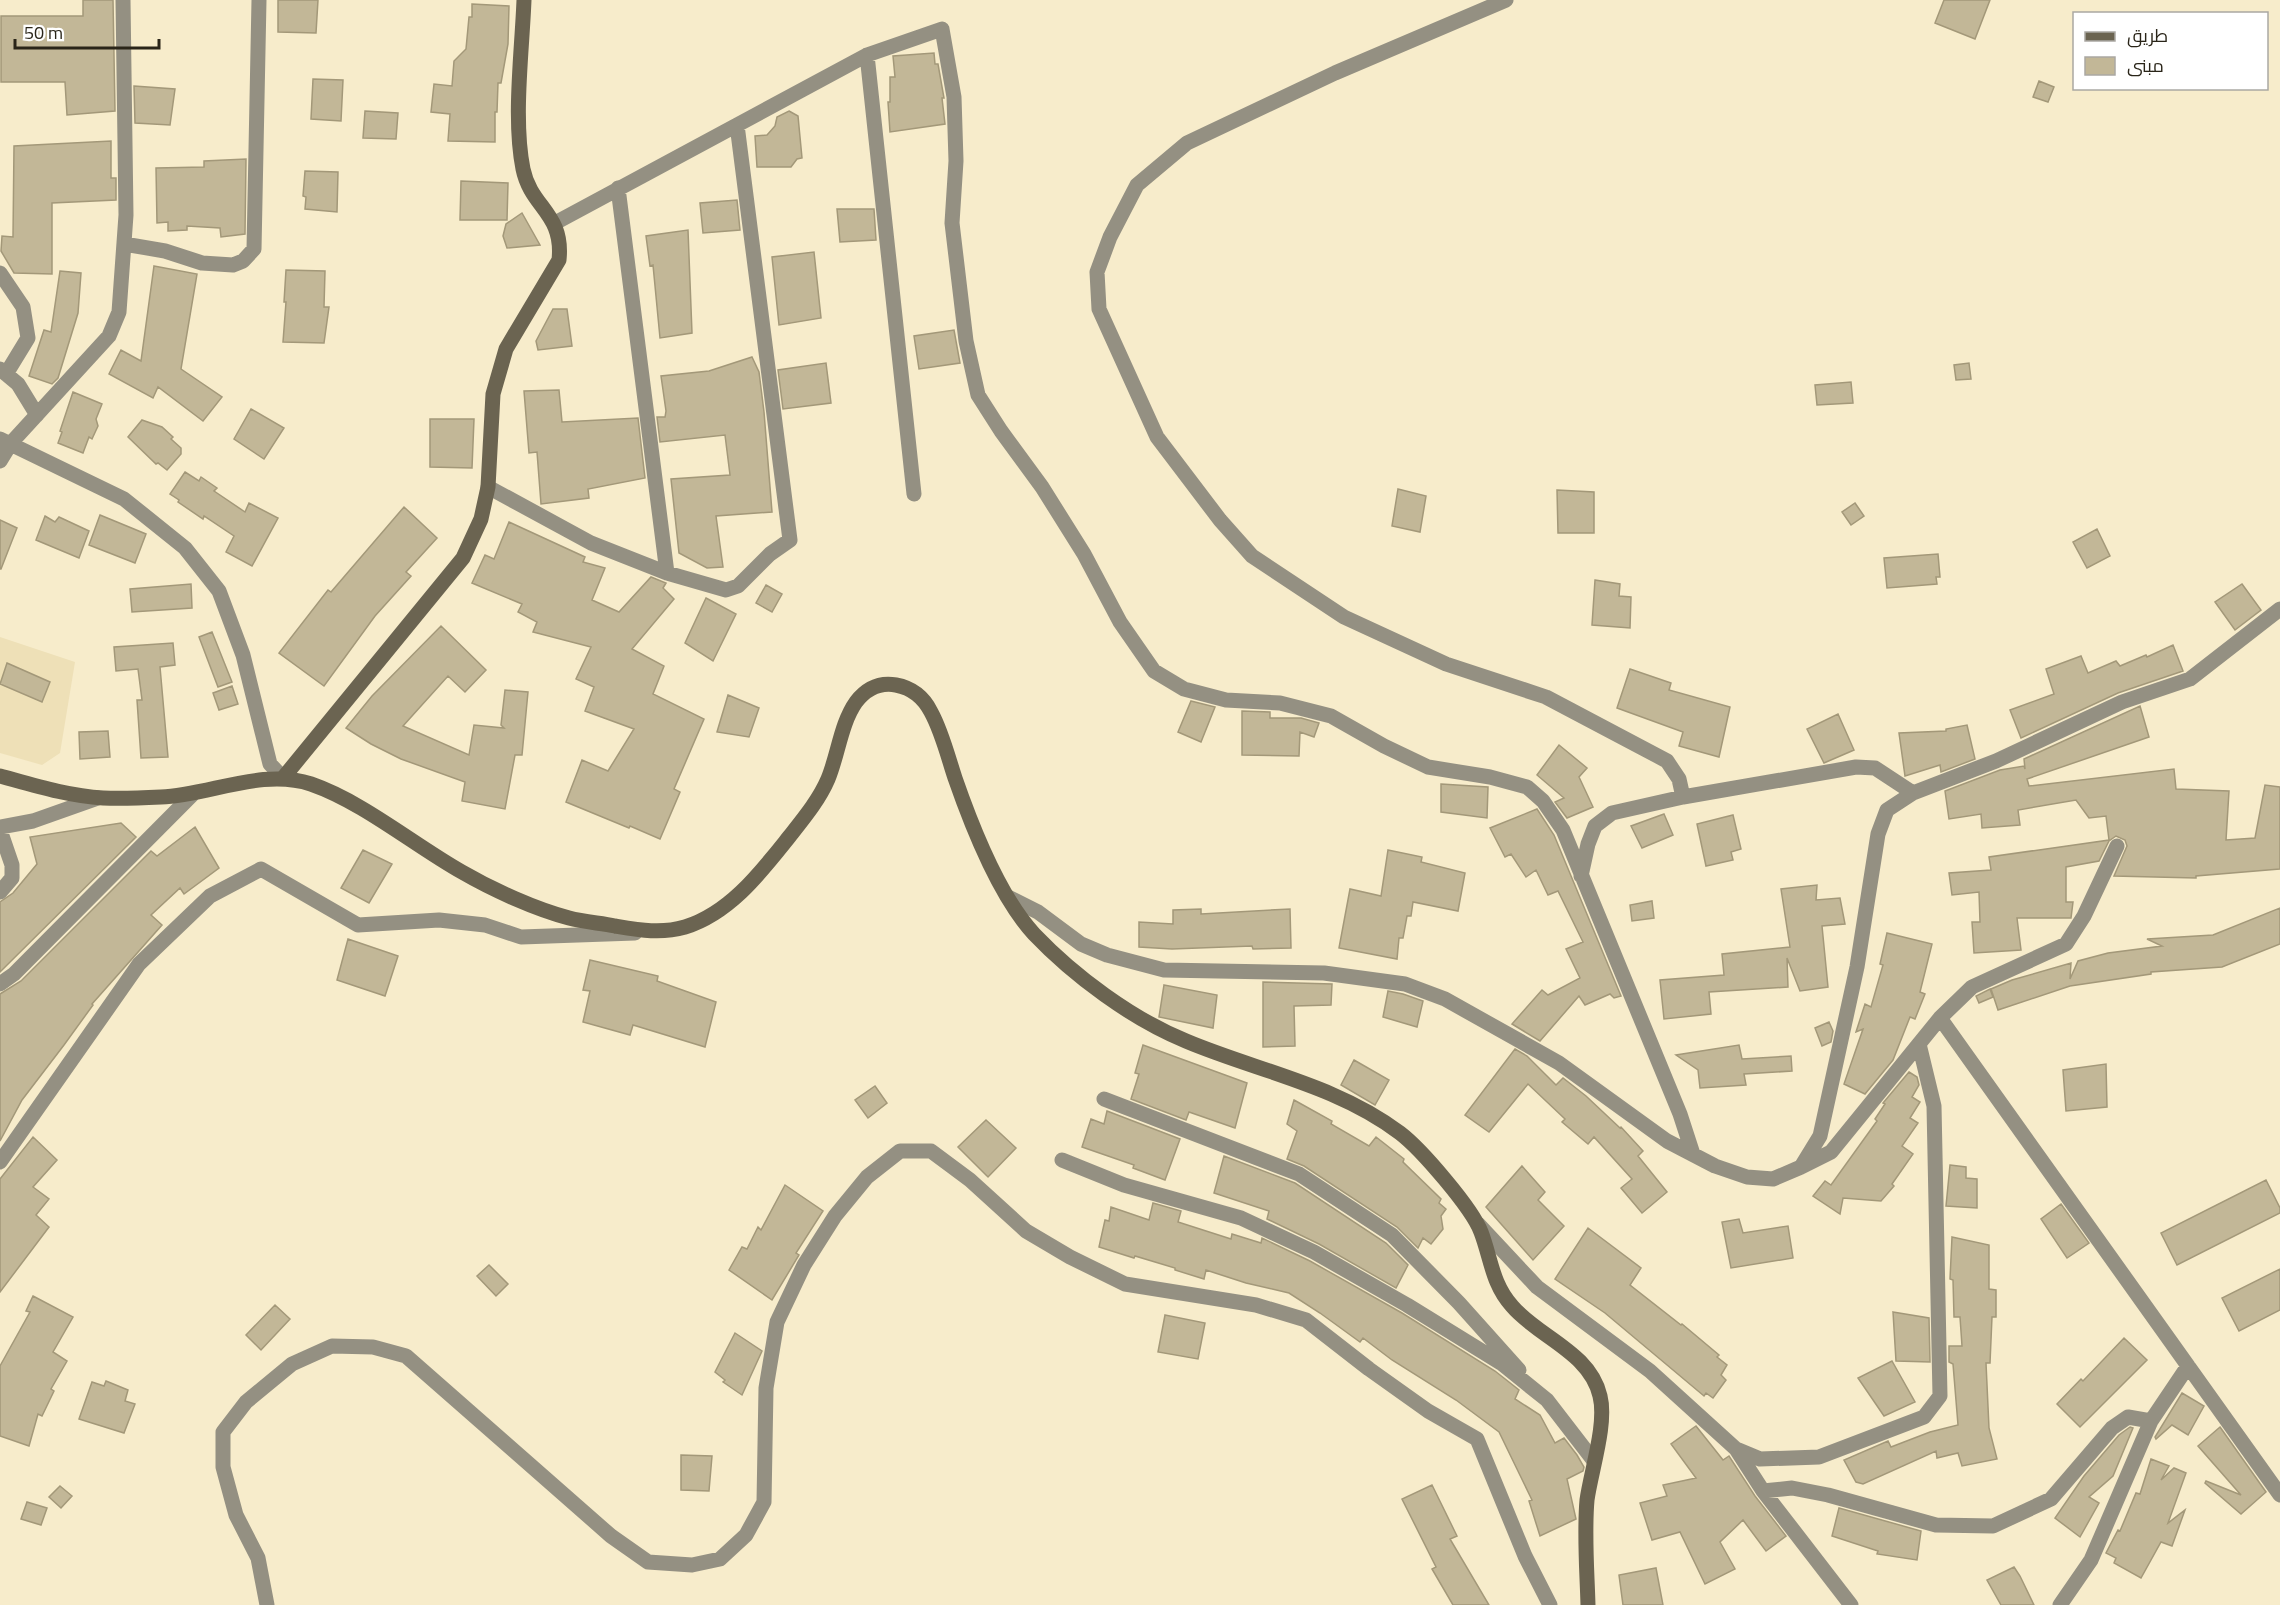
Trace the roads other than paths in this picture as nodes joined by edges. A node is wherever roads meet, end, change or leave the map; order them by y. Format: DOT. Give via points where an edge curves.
graph roads {
  1 [pos="123,0"];
  2 [pos="259,0"];
  3 [pos="524,0"];
  4 [pos="1506,0"];
  5 [pos="867,55"];
  6 [pos="737,125"];
  7 [pos="618,188"];
  8 [pos="555,223"];
  9 [pos="124,244"];
  10 [pos="0,273"];
  11 [pos="3,372"];
  12 [pos="37,415"];
  13 [pos="5,441"];
  14 [pos="0,462"];
  15 [pos="488,487"];
  16 [pos="914,494"];
  17 [pos="667,573"];
  18 [pos="2280,609"];
  19 [pos="0,776"];
  20 [pos="283,778"];
  21 [pos="1913,793"];
  22 [pos="192,795"];
  23 [pos="1683,797"];
  24 [pos="98,798"];
  25 [pos="0,829"];
  26 [pos="2117,846"];
  27 [pos="1581,876"];
  28 [pos="0,892"];
  29 [pos="1008,897"];
  30 [pos="652,932"];
  31 [pos="0,984"];
  32 [pos="1940,1018"];
  33 [pos="1919,1044"];
  34 [pos="1104,1099"];
  35 [pos="1693,1154"];
  36 [pos="1062,1160"];
  37 [pos="0,1162"];
  38 [pos="1801,1167"];
  39 [pos="1478,1224"];
  40 [pos="2188,1366"];
  41 [pos="1533,1389"];
  42 [pos="2151,1421"];
  43 [pos="1736,1449"];
  44 [pos="1594,1461"];
  45 [pos="1763,1491"];
  46 [pos="2280,1495"];
  47 [pos="267,1605"];
  48 [pos="1550,1605"];
  49 [pos="1588,1605"];
  50 [pos="1851,1605"];
  51 [pos="2060,1605"];
  1 -- 9 [label="street"];
  2 -- 9 [label="street" via="254,249 233,265 202,263"];
  3 -- 8 [label="main road" via="518,142 524,173"];
  4 -- 23 [label="street" via="1335,73 1187,143 1137,185 1097,272 1099,309 1157,437 1252,556 1344,617 1446,664 1546,697 1667,761"];
  5 -- 6 [label="street"];
  5 -- 16 [label="street"];
  5 -- 27 [label="street" via="942,29 954,98 956,161 952,222 966,341 978,395 1054,506 1120,622 1154,671 1184,689 1226,700 1280,703 1331,716 1428,767 1490,777 1527,788 1544,801 1563,830"];
  6 -- 7 [label="street"];
  6 -- 17 [label="street" via="790,540 738,586 726,590"];
  7 -- 8 [label="street"];
  7 -- 17 [label="street"];
  8 -- 15 [label="main road" via="561,243 559,260 506,349 493,394"];
  9 -- 12 [label="street" via="119,312 109,336"];
  10 -- 11 [label="street" via="23,307 28,338"];
  11 -- 12 [label="street" via="18,384"];
  12 -- 13 [label="street"];
  13 -- 14 [label="street"];
  13 -- 20 [label="street" via="124,499 185,548 219,591 243,655 270,764"];
  15 -- 17 [label="street" via="591,543"];
  15 -- 20 [label="main road" via="481,519 463,558"];
  18 -- 21 [label="street" via="2190,679 2122,702 1996,761"];
  19 -- 24 [label="main road"];
  20 -- 22 [label="main road"];
  20 -- 30 [label="main road" via="308,783 335,795 497,891 570,918"];
  21 -- 23 [label="street" via="1875,768 1856,767"];
  21 -- 38 [label="street" via="1887,810 1878,834 1857,967 1820,1136"];
  22 -- 24 [label="main road"];
  22 -- 31 [label="street"];
  23 -- 27 [label="street" via="1612,813 1595,826"];
  24 -- 25 [label="street"];
  25 -- 28 [label="street" via="12,865 12,878"];
  26 -- 32 [label="street" via="2084,916 2066,944 1972,987"];
  27 -- 35 [label="street"];
  29 -- 30 [label="main road" via="965,805 933,715 912,690 879,684 852,707 826,785 759,874 724,907 686,927"];
  29 -- 35 [label="street" via="1038,912 1081,944 1107,956 1164,970 1324,973 1404,984 1445,999 1559,1063 1667,1141"];
  29 -- 39 [label="main road" via="1038,938 1079,975 1129,1011 1184,1041 1329,1094 1393,1128 1424,1155"];
  30 -- 37 [label="street" via="521,937 485,925 439,920 358,926 261,869 210,896 139,964"];
  32 -- 33 [label="street"];
  32 -- 40 [label="street"];
  33 -- 38 [label="street" via="1831,1152"];
  33 -- 43 [label="street" via="1934,1106 1940,1396 1924,1417 1819,1457 1760,1458"];
  34 -- 41 [label="street" via="1299,1174 1392,1235 1497,1344"];
  35 -- 38 [label="street" via="1747,1177 1773,1179"];
  36 -- 41 [label="street" via="1124,1185 1241,1218 1314,1252 1426,1316 1501,1363"];
  39 -- 43 [label="street" via="1537,1287 1650,1371"];
  39 -- 44 [label="main road" via="1494,1280 1502,1294 1515,1311 1572,1355 1593,1377 1602,1414"];
  40 -- 42 [label="street"];
  40 -- 46 [label="street"];
  41 -- 44 [label="street" via="1547,1400"];
  42 -- 45 [label="street" via="2128,1417 2112,1428 2051,1499 1993,1526 1936,1525 1828,1495 1792,1488"];
  42 -- 51 [label="street" via="2091,1560"];
  43 -- 45 [label="street"];
  44 -- 49 [label="main road" via="1587,1502"];
  45 -- 50 [label="street"];
  47 -- 48 [label="street" via="258,1558 236,1515 223,1467 223,1432 246,1402 292,1364 332,1346 373,1347 406,1356 611,1536 648,1562 692,1565 720,1559 746,1534 764,1502 766,1388 777,1322 804,1265 835,1216 867,1177 900,1151 931,1151 1026,1230 1070,1257 1125,1284 1256,1305 1306,1320 1428,1411 1477,1438 1525,1556"];
}
